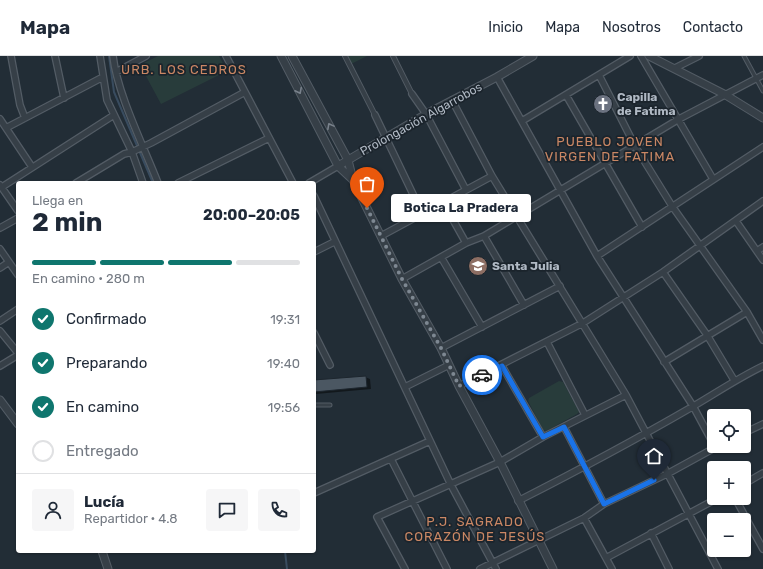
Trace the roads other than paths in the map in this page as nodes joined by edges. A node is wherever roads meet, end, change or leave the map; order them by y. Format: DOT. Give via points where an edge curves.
graph roads {
  1 [pos="11,56"];
  2 [pos="55,56"];
  3 [pos="100,56"];
  4 [pos="113,56"];
  5 [pos="146,56"];
  6 [pos="226,56"];
  7 [pos="281,56"];
  8 [pos="292,56"];
  9 [pos="345,56"];
  10 [pos="393,56"];
  11 [pos="533,56"];
  12 [pos="630,56"];
  13 [pos="641,56"];
  14 [pos="649,56"];
  15 [pos="699,56"];
  16 [pos="744,56"];
  17 [pos="675,68"];
  18 [pos="116,72"];
  19 [pos="763,74"];
  20 [pos="599,75"];
  21 [pos="103,77"];
  22 [pos="497,77"];
  23 [pos="755,78"];
  24 [pos="763,91"];
  25 [pos="245,92"];
  26 [pos="412,94"];
  27 [pos="724,94"];
  28 [pos="566,95"];
  29 [pos="64,98"];
  30 [pos="452,100"];
  31 [pos="426,114"];
  32 [pos="114,115"];
  33 [pos="375,115"];
  34 [pos="25,118"];
  35 [pos="763,118"];
  36 [pos="0,119"];
  37 [pos="679,119"];
  38 [pos="522,122"];
  39 [pos="6,128"];
  40 [pos="269,138"];
  41 [pos="385,138"];
  42 [pos="635,146"];
  43 [pos="142,147"];
  44 [pos="763,147"];
  45 [pos="133,152"];
  46 [pos="348,160"];
  47 [pos="606,163"];
  48 [pos="338,166"];
  49 [pos="32,167"];
  50 [pos="492,176"];
  51 [pos="713,179"];
  52 [pos="353,180"];
  53 [pos="79,181"];
  54 [pos="142,181"];
  55 [pos="157,181"];
  56 [pos="182,181"];
  57 [pos="291,181"];
  58 [pos="312,181"];
  59 [pos="1,186"];
  60 [pos="466,190"];
  61 [pos="559,191"];
  62 [pos="763,200"];
  63 [pos="316,201"];
  64 [pos="444,202"];
  65 [pos="672,206"];
  66 [pos="16,209"];
  67 [pos="422,213"];
  68 [pos="516,217"];
  69 [pos="16,219"];
  70 [pos="736,221"];
  71 [pos="642,226"];
  72 [pos="0,228"];
  73 [pos="380,236"];
  74 [pos="484,236"];
  75 [pos="334,242"];
  76 [pos="466,243"];
  77 [pos="701,245"];
  78 [pos="763,247"];
  79 [pos="0,249"];
  80 [pos="316,251"];
  81 [pos="757,251"];
  82 [pos="597,256"];
  83 [pos="441,257"];
  84 [pos="763,260"];
  85 [pos="10,262"];
  86 [pos="0,268"];
  87 [pos="16,272"];
  88 [pos="663,272"];
  89 [pos="402,279"];
  90 [pos="560,286"];
  91 [pos="624,297"];
  92 [pos="524,305"];
  93 [pos="16,310"];
  94 [pos="747,312"];
  95 [pos="0,321"];
  96 [pos="583,323"];
  97 [pos="482,327"];
  98 [pos="0,331"];
  99 [pos="707,335"];
  100 [pos="316,337"];
  101 [pos="763,340"];
  102 [pos="547,342"];
  103 [pos="441,348"];
  104 [pos="16,351"];
  105 [pos="16,355"];
  106 [pos="664,362"];
  107 [pos="330,365"];
  108 [pos="449,365"];
  109 [pos="0,366"];
  110 [pos="502,366"];
  111 [pos="763,366"];
  112 [pos="734,380"];
  113 [pos="459,386"];
  114 [pos="405,387"];
  115 [pos="626,395"];
  116 [pos="0,400"];
  117 [pos="316,405"];
  118 [pos="330,405"];
  119 [pos="693,406"];
  120 [pos="585,415"];
  121 [pos="16,421"];
  122 [pos="763,424"];
  123 [pos="564,427"];
  124 [pos="751,430"];
  125 [pos="707,431"];
  126 [pos="645,433"];
  127 [pos="543,437"];
  128 [pos="430,441"];
  129 [pos="707,451"];
  130 [pos="391,459"];
  131 [pos="500,462"];
  132 [pos="585,467"];
  133 [pos="763,473"];
  134 [pos="667,474"];
  135 [pos="751,480"];
  136 [pos="451,485"];
  137 [pos="316,492"];
  138 [pos="412,500"];
  139 [pos="518,501"];
  140 [pos="604,504"];
  141 [pos="707,504"];
  142 [pos="739,505"];
  143 [pos="689,514"];
  144 [pos="584,518"];
  145 [pos="651,533"];
  146 [pos="538,542"];
  147 [pos="763,549"];
  148 [pos="103,553"];
  149 [pos="606,558"];
  150 [pos="492,562"];
  151 [pos="108,569"];
  152 [pos="405,569"];
  153 [pos="447,569"];
  154 [pos="480,569"];
  155 [pos="496,569"];
  156 [pos="553,569"];
  157 [pos="612,569"];
  158 [pos="669,569"];
  159 [pos="718,569"];
  1 -- 34 [label="street" via="20,105"];
  2 -- 29 [label="street"];
  3 -- 21 [label="street"];
  4 -- 18 [label="street"];
  5 -- 18 [label="street"];
  6 -- 25 [label="street"];
  7 -- 48 [label="street, one-way"];
  46 -- 8 [label="street, one-way"];
  9 -- 33 [label="street"];
  10 -- 26 [label="street"];
  11 -- 22 [label="street, Prolongación Algarrobos"];
  12 -- 20 [label="street"];
  13 -- 37 [label="street"];
  14 -- 17 [label="street"];
  15 -- 17 [label="street"];
  16 -- 23 [label="lane"];
  17 -- 27 [label="street"];
  18 -- 43 [label="street"];
  19 -- 23 [label="street"];
  20 -- 28 [label="street"];
  20 -- 42 [label="street"];
  21 -- 29 [label="street"];
  21 -- 32 [label="street" via="107,100"];
  22 -- 30 [label="street, Prolongación Algarrobos"];
  22 -- 38 [label="street"];
  23 -- 24 [label="lane"];
  23 -- 27 [label="street"];
  25 -- 40 [label="street"];
  25 -- 43 [label="street"];
  26 -- 31 [label="street"];
  27 -- 35 [label="street"];
  27 -- 37 [label="street"];
  28 -- 38 [label="street"];
  28 -- 47 [label="street"];
  29 -- 34 [label="street"];
  30 -- 31 [label="street, Prolongación Algarrobos"];
  30 -- 50 [label="street"];
  31 -- 41 [label="street, Prolongación Algarrobos"];
  31 -- 60 [label="street"];
  32 -- 45 [label="street"];
  32 -- 49 [label="street"];
  33 -- 41 [label="street"];
  34 -- 39 [label="street"];
  36 -- 39 [label="street"];
  37 -- 42 [label="street"];
  37 -- 51 [label="street"];
  38 -- 61 [label="street"];
  39 -- 49 [label="street"];
  40 -- 56 [label="street"];
  40 -- 57 [label="street"];
  41 -- 46 [label="street, Prolongación Algarrobos"];
  41 -- 67 [label="street"];
  42 -- 47 [label="street"];
  42 -- 65 [label="street"];
  43 -- 45 [label="street"];
  43 -- 55 [label="street"];
  44 -- 51 [label="street"];
  45 -- 53 [label="street" via="124,154"];
  45 -- 54 [label="street"];
  46 -- 48 [label="street, Prolongación Algarrobos"];
  46 -- 52 [label="street"];
  47 -- 61 [label="street"];
  47 -- 71 [label="street"];
  48 -- 52 [label="street"];
  48 -- 58 [label="street, Prolongación Algarrobos"];
  49 -- 59 [label="street"];
  50 -- 60 [label="street"];
  50 -- 68 [label="street"];
  51 -- 65 [label="street"];
  52 -- 73 [label="street"];
  59 -- 66 [label="street"];
  60 -- 64 [label="street"];
  61 -- 68 [label="street"];
  61 -- 82 [label="street"];
  62 -- 70 [label="street"];
  63 -- 75 [label="street"];
  64 -- 67 [label="street"];
  64 -- 76 [label="street"];
  65 -- 71 [label="street"];
  65 -- 77 [label="street"];
  67 -- 73 [label="street"];
  68 -- 74 [label="street"];
  68 -- 90 [label="street"];
  69 -- 72 [label="street"];
  70 -- 77 [label="street"];
  70 -- 81 [label="street"];
  71 -- 82 [label="street"];
  73 -- 89 [label="street"];
  74 -- 76 [label="street"];
  74 -- 92 [label="street"];
  75 -- 80 [label="street"];
  75 -- 114 [label="street"];
  76 -- 83 [label="street"];
  77 -- 88 [label="street"];
  77 -- 94 [label="street"];
  78 -- 81 [label="street"];
  79 -- 85 [label="street"];
  81 -- 84 [label="street"];
  82 -- 91 [label="street"];
  83 -- 89 [label="street"];
  83 -- 97 [label="street"];
  85 -- 86 [label="street"];
  85 -- 87 [label="street"];
  88 -- 91 [label="street"];
  88 -- 99 [label="street"];
  89 -- 103 [label="street"];
  90 -- 92 [label="street"];
  90 -- 96 [label="street"];
  91 -- 96 [label="street"];
  91 -- 106 [label="street"];
  92 -- 97 [label="street"];
  93 -- 95 [label="street"];
  94 -- 99 [label="street"];
  94 -- 101 [label="street"];
  96 -- 102 [label="street"];
  96 -- 115 [label="street"];
  97 -- 103 [label="street"];
  98 -- 104 [label="street"];
  99 -- 106 [label="street"];
  99 -- 112 [label="street"];
  100 -- 107 [label="street"];
  102 -- 110 [label="street"];
  102 -- 120 [label="street"];
  103 -- 108 [label="street"];
  105 -- 109 [label="street"];
  106 -- 119 [label="street"];
  108 -- 113 [label="street"];
  108 -- 114 [label="street"];
  110 -- 113 [label="street"];
  110 -- 127 [label="street"];
  111 -- 112 [label="street"];
  112 -- 119 [label="street"];
  113 -- 131 [label="street"];
  114 -- 128 [label="street"];
  115 -- 120 [label="street"];
  115 -- 126 [label="street"];
  116 -- 121 [label="street"];
  117 -- 118 [label="lane"];
  119 -- 125 [label="street"];
  119 -- 126 [label="street"];
  120 -- 123 [label="street"];
  122 -- 124 [label="street"];
  123 -- 127 [label="street"];
  123 -- 132 [label="street"];
  126 -- 132 [label="street"];
  126 -- 134 [label="street"];
  127 -- 131 [label="street"];
  128 -- 130 [label="street"];
  128 -- 136 [label="street"];
  129 -- 134 [label="street"];
  130 -- 137 [label="street"];
  130 -- 138 [label="street"];
  131 -- 136 [label="street"];
  131 -- 139 [label="street"];
  132 -- 139 [label="street"];
  132 -- 140 [label="street"];
  133 -- 135 [label="street"];
  134 -- 140 [label="street"];
  134 -- 143 [label="street"];
  136 -- 138 [label="street"];
  136 -- 150 [label="street"];
  138 -- 152 [label="street" via="377,517"];
  138 -- 153 [label="street"];
  139 -- 146 [label="street"];
  140 -- 144 [label="street"];
  141 -- 143 [label="street"];
  142 -- 147 [label="street"];
  143 -- 145 [label="street"];
  143 -- 159 [label="street"];
  144 -- 146 [label="street"];
  144 -- 149 [label="street"];
  145 -- 149 [label="street"];
  145 -- 158 [label="street"];
  146 -- 150 [label="street"];
  146 -- 156 [label="street"];
  148 -- 151 [label="street"];
  149 -- 157 [label="street"];
  150 -- 154 [label="street"];
  150 -- 155 [label="street"];
}
